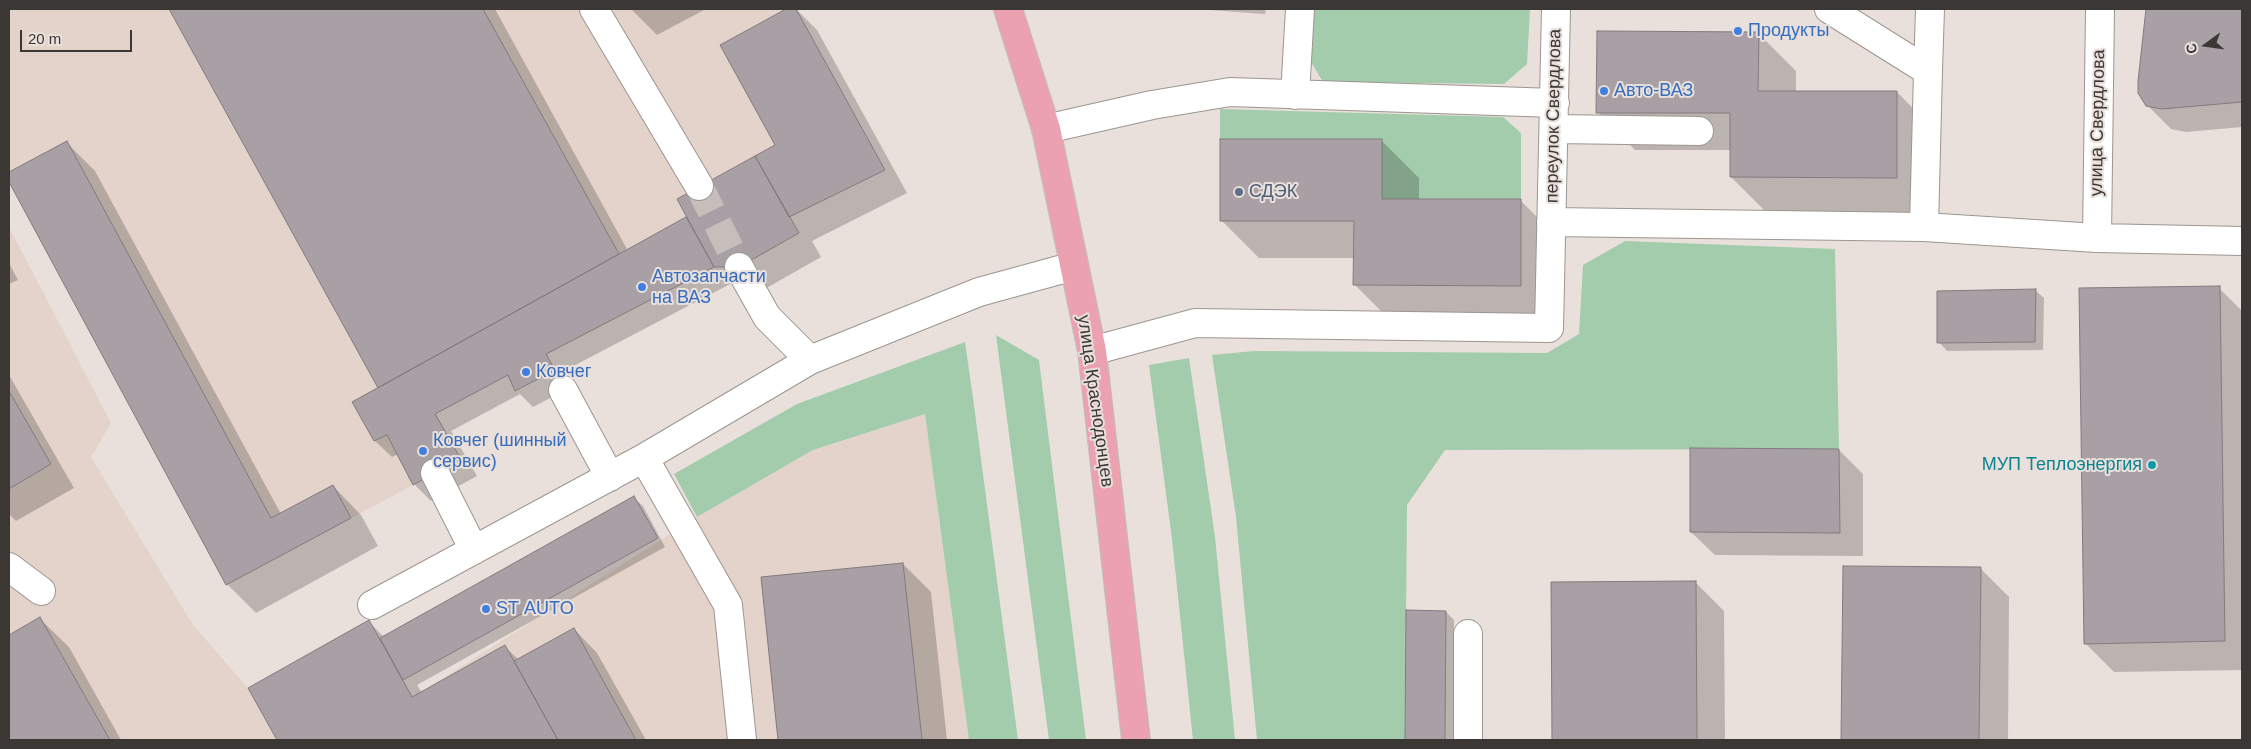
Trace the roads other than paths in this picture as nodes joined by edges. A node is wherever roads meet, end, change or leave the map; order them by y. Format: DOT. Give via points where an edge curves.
graph roads {
  1 [pos="594,9"];
  2 [pos="1008,9"];
  3 [pos="1300,9"];
  4 [pos="1556,9"];
  5 [pos="1830,9"];
  6 [pos="1930,9"];
  7 [pos="2100,9"];
  8 [pos="1928,71"];
  9 [pos="1295,96"];
  10 [pos="1554,116"];
  11 [pos="1046,130"];
  12 [pos="1700,131"];
  13 [pos="699,186"];
  14 [pos="1551,222"];
  15 [pos="1924,227"];
  16 [pos="2097,238"];
  17 [pos="2242,241"];
  18 [pos="1074,266"];
  19 [pos="739,267"];
  20 [pos="1092,351"];
  21 [pos="810,360"];
  22 [pos="563,390"];
  23 [pos="644,458"];
  24 [pos="435,474"];
  25 [pos="610,477"];
  26 [pos="474,550"];
  27 [pos="9,567"];
  28 [pos="41,591"];
  29 [pos="372,604"];
  30 [pos="1468,634"];
  31 [pos="742,740"];
  32 [pos="1136,740"];
  33 [pos="1468,740"];
  1 -- 13 [label="street"];
  2 -- 11 [label="main road, улица Краснодонцев"];
  3 -- 9 [label="street"];
  4 -- 10 [label="street, переулок Свердлова"];
  5 -- 8 [label="street"];
  6 -- 8 [label="street"];
  7 -- 16 [label="street, улица Свердлова"];
  8 -- 15 [label="street"];
  9 -- 10 [label="street"];
  9 -- 11 [label="street" via="1230,92 1152,105"];
  10 -- 12 [label="street"];
  10 -- 14 [label="street, переулок Свердлова"];
  11 -- 18 [label="main road, улица Краснодонцев"];
  14 -- 15 [label="street"];
  14 -- 20 [label="street, переулок Свердлова" via="1549,328 1195,323"];
  15 -- 16 [label="street"];
  16 -- 17 [label="street"];
  18 -- 20 [label="main road, улица Краснодонцев"];
  18 -- 21 [label="street" via="979,292"];
  19 -- 21 [label="street" via="767,317"];
  20 -- 32 [label="main road, улица Краснодонцев"];
  21 -- 23 [label="street"];
  22 -- 25 [label="street"];
  23 -- 25 [label="street"];
  23 -- 31 [label="street" via="728,605"];
  24 -- 26 [label="street"];
  25 -- 26 [label="street"];
  26 -- 29 [label="street"];
  27 -- 28 [label="street"];
  30 -- 33 [label="street"];
}
